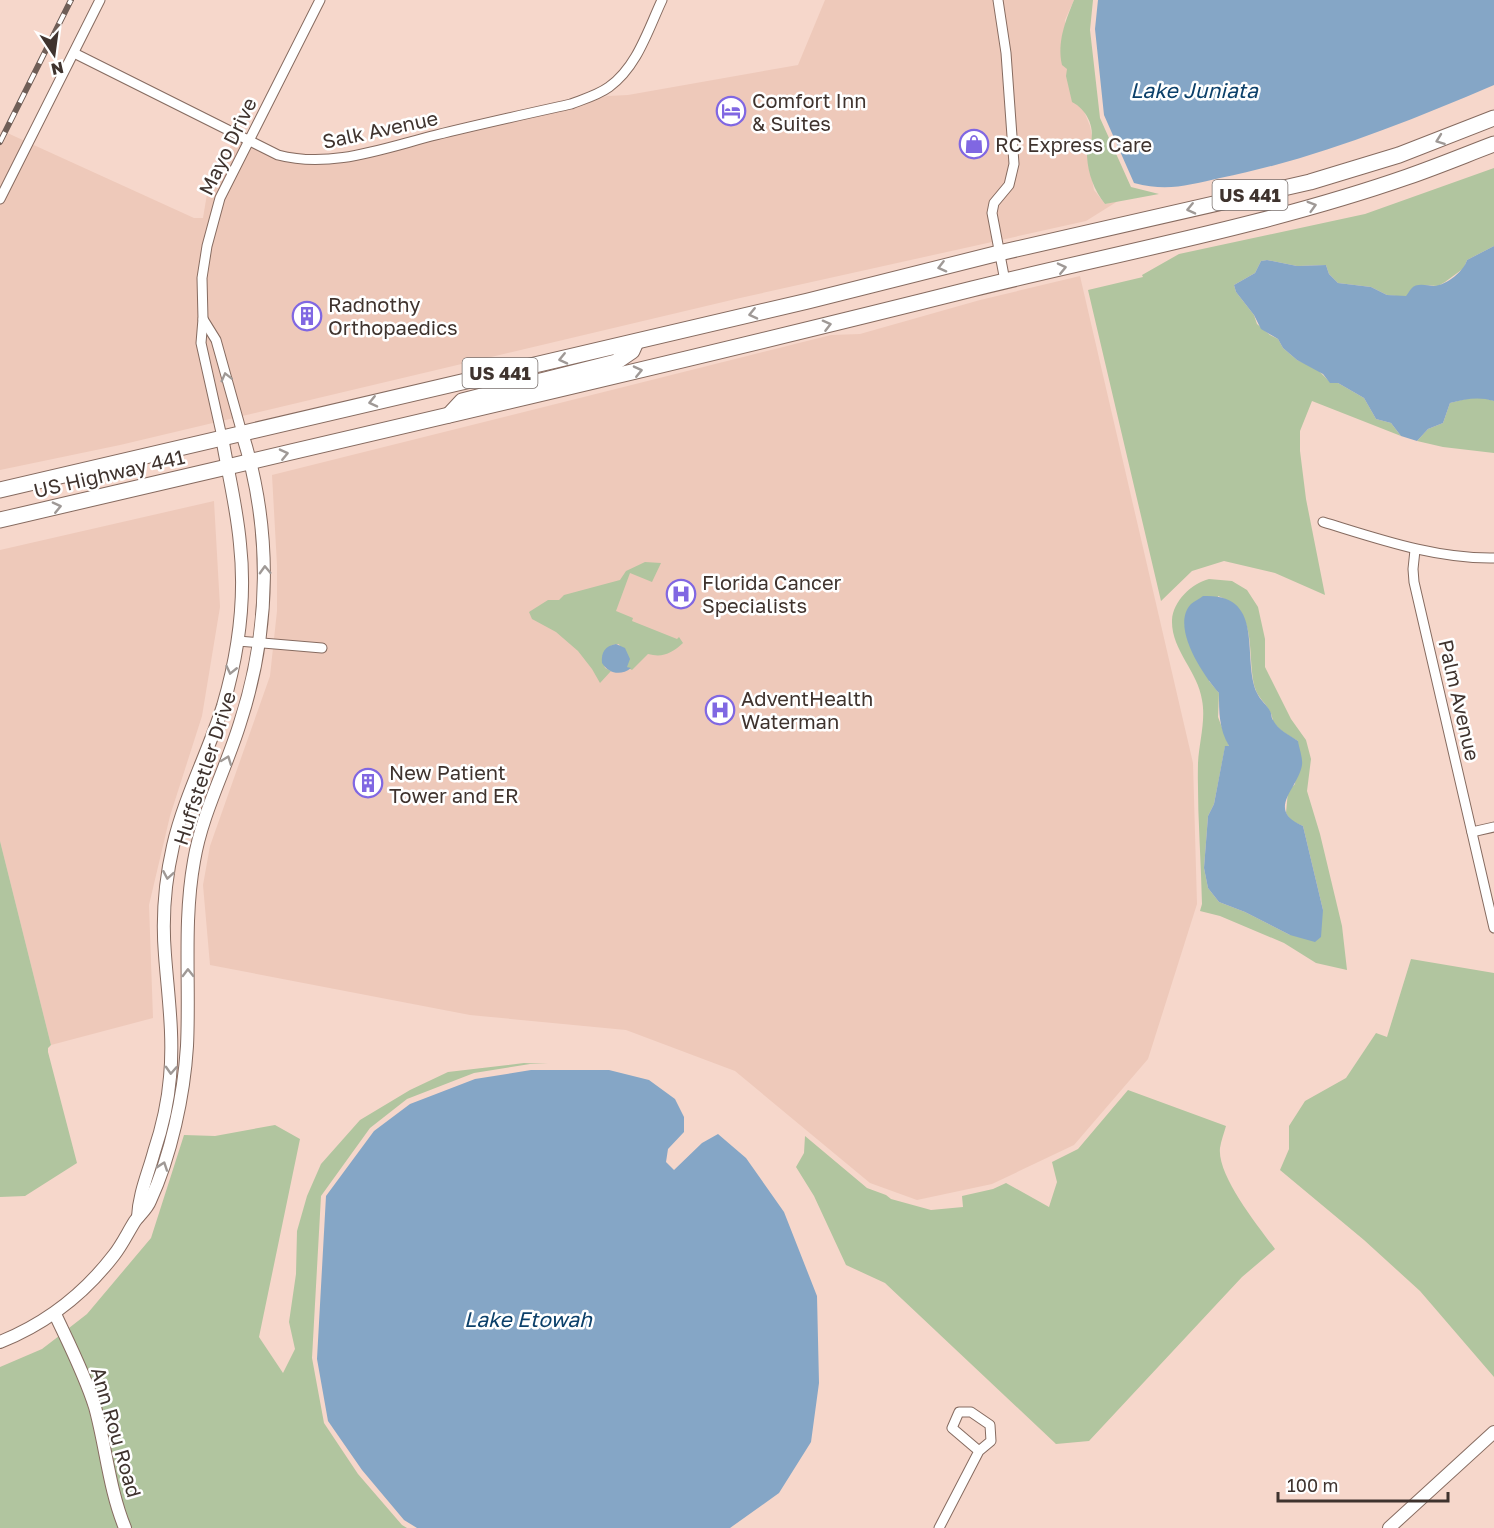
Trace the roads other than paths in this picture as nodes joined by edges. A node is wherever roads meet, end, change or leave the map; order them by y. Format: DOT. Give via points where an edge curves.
graph roads {
  1 [pos="100,0"];
  2 [pos="320,0"];
  3 [pos="662,0"];
  4 [pos="998,0"];
  5 [pos="74,53"];
  6 [pos="1494,118"];
  7 [pos="249,140"];
  8 [pos="1494,144"];
  9 [pos="0,199"];
  10 [pos="999,253"];
  11 [pos="1005,281"];
  12 [pos="203,319"];
  13 [pos="636,342"];
  14 [pos="449,415"];
  15 [pos="242,433"];
  16 [pos="222,437"];
  17 [pos="251,461"];
  18 [pos="227,466"];
  19 [pos="0,490"];
  20 [pos="0,520"];
  21 [pos="1323,522"];
  22 [pos="1415,550"];
  23 [pos="1494,558"];
  24 [pos="238,641"];
  25 [pos="260,644"];
  26 [pos="322,648"];
  27 [pos="1494,827"];
  28 [pos="1472,832"];
  29 [pos="1494,928"];
  30 [pos="138,1217"];
  31 [pos="56,1314"];
  32 [pos="0,1342"];
  33 [pos="1494,1432"];
  34 [pos="979,1451"];
  35 [pos="125,1528"];
  36 [pos="939,1528"];
  37 [pos="1389,1528"];
  1 -- 5 [label="street"];
  2 -- 7 [label="street, Mayo Drive"];
  3 -- 7 [label="street, Salk Avenue" via="638,52 619,78 571,104 331,159 295,159"];
  4 -- 10 [label="street" via="1014,164 1009,185 992,207"];
  5 -- 7 [label="street, Salk Avenue"];
  5 -- 9 [label="street"];
  6 -- 10 [label="main road, US 441, one-way" via="1399,155 1310,182"];
  7 -- 12 [label="street, Mayo Drive" via="213,218 202,278"];
  11 -- 8 [label="main road, US 441, one-way" via="1310,207 1407,177"];
  10 -- 11 [label="street"];
  10 -- 13 [label="main road, US 441, one-way"];
  14 -- 11 [label="main road, US 441, one-way"];
  15 -- 12 [label="street, Mayo Drive, one-way" via="216,340"];
  12 -- 16 [label="street, Mayo Drive" via="201,343"];
  13 -- 14 [label="main road" via="632,351 616,362 462,401"];
  13 -- 15 [label="main road, US 441, one-way"];
  17 -- 14 [label="main road, US 441, one-way"];
  15 -- 16 [label="main road, US 441"];
  15 -- 17 [label="street, Huffstetler Drive"];
  16 -- 18 [label="street, Huffstetler Drive"];
  16 -- 19 [label="main road, US 441"];
  17 -- 18 [label="main road, US 441"];
  25 -- 17 [label="street, Huffstetler Drive, one-way" via="264,543"];
  20 -- 18 [label="main road, US Highway 441 / US 441, one-way"];
  18 -- 24 [label="street, Huffstetler Drive" via="241,546"];
  21 -- 22 [label="street"];
  22 -- 23 [label="street"];
  22 -- 28 [label="street, Palm Avenue" via="1414,582"];
  24 -- 25 [label="street"];
  24 -- 30 [label="street, Huffstetler Drive, one-way" via="223,704 187,798 166,884 170,1078 165,1114 139,1200"];
  25 -- 26 [label="street"];
  30 -- 25 [label="street, Huffstetler Drive, one-way" via="149,1204 165,1160 183,1081 187,923 194,858 205,814 240,724"];
  27 -- 28 [label="street"];
  28 -- 29 [label="street, Palm Avenue"];
  30 -- 31 [label="street, Huffstetler Drive" via="115,1255"];
  31 -- 32 [label="street, Huffstetler Drive"];
  31 -- 35 [label="street, Ann Rou Road" via="86,1380"];
  33 -- 37 [label="street"];
  34 -- 34 [label="street" via="991,1441 990,1425 971,1412 959,1412 952,1428"];
  34 -- 36 [label="street"];
}
